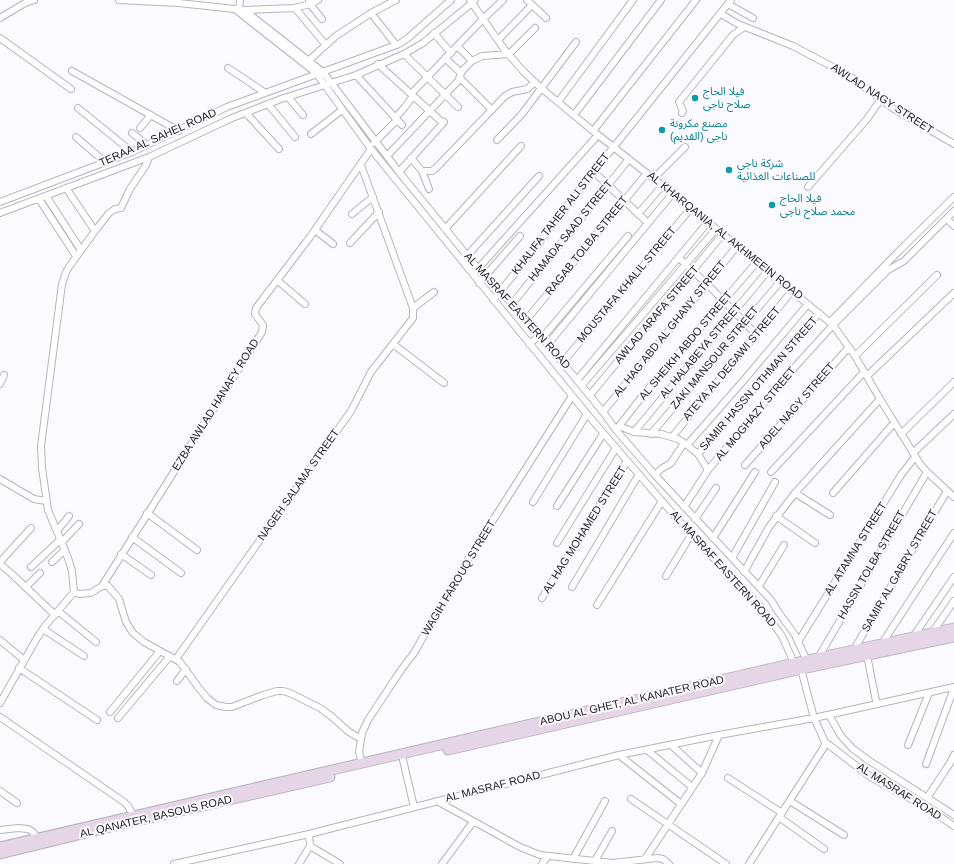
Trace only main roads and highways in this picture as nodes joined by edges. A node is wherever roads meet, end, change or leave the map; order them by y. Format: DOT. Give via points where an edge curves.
graph roads {
  1 [pos="952,632"];
  2 [pos="797,666"];
  3 [pos="311,778"];
  4 [pos="0,846"];
  5 [pos="0,854"];
  1 -- 2 [label="main road, ABOU AL GHET, AL KANATER ROAD" via="867,655"];
  1 -- 2 [label="main road, ABOU AL GHET, AL KANATER ROAD" via="932,633 807,660"];
  2 -- 3 [label="main road, ABOU AL GHET, AL KANATER ROAD" via="362,764"];
  2 -- 3 [label="main road, ABOU AL GHET, AL KANATER ROAD" via="403,760"];
  3 -- 4 [label="main road, AL QANATER, BASOUS ROAD"];
  3 -- 5 [label="main road, AL QANATER, BASOUS ROAD"];
}
